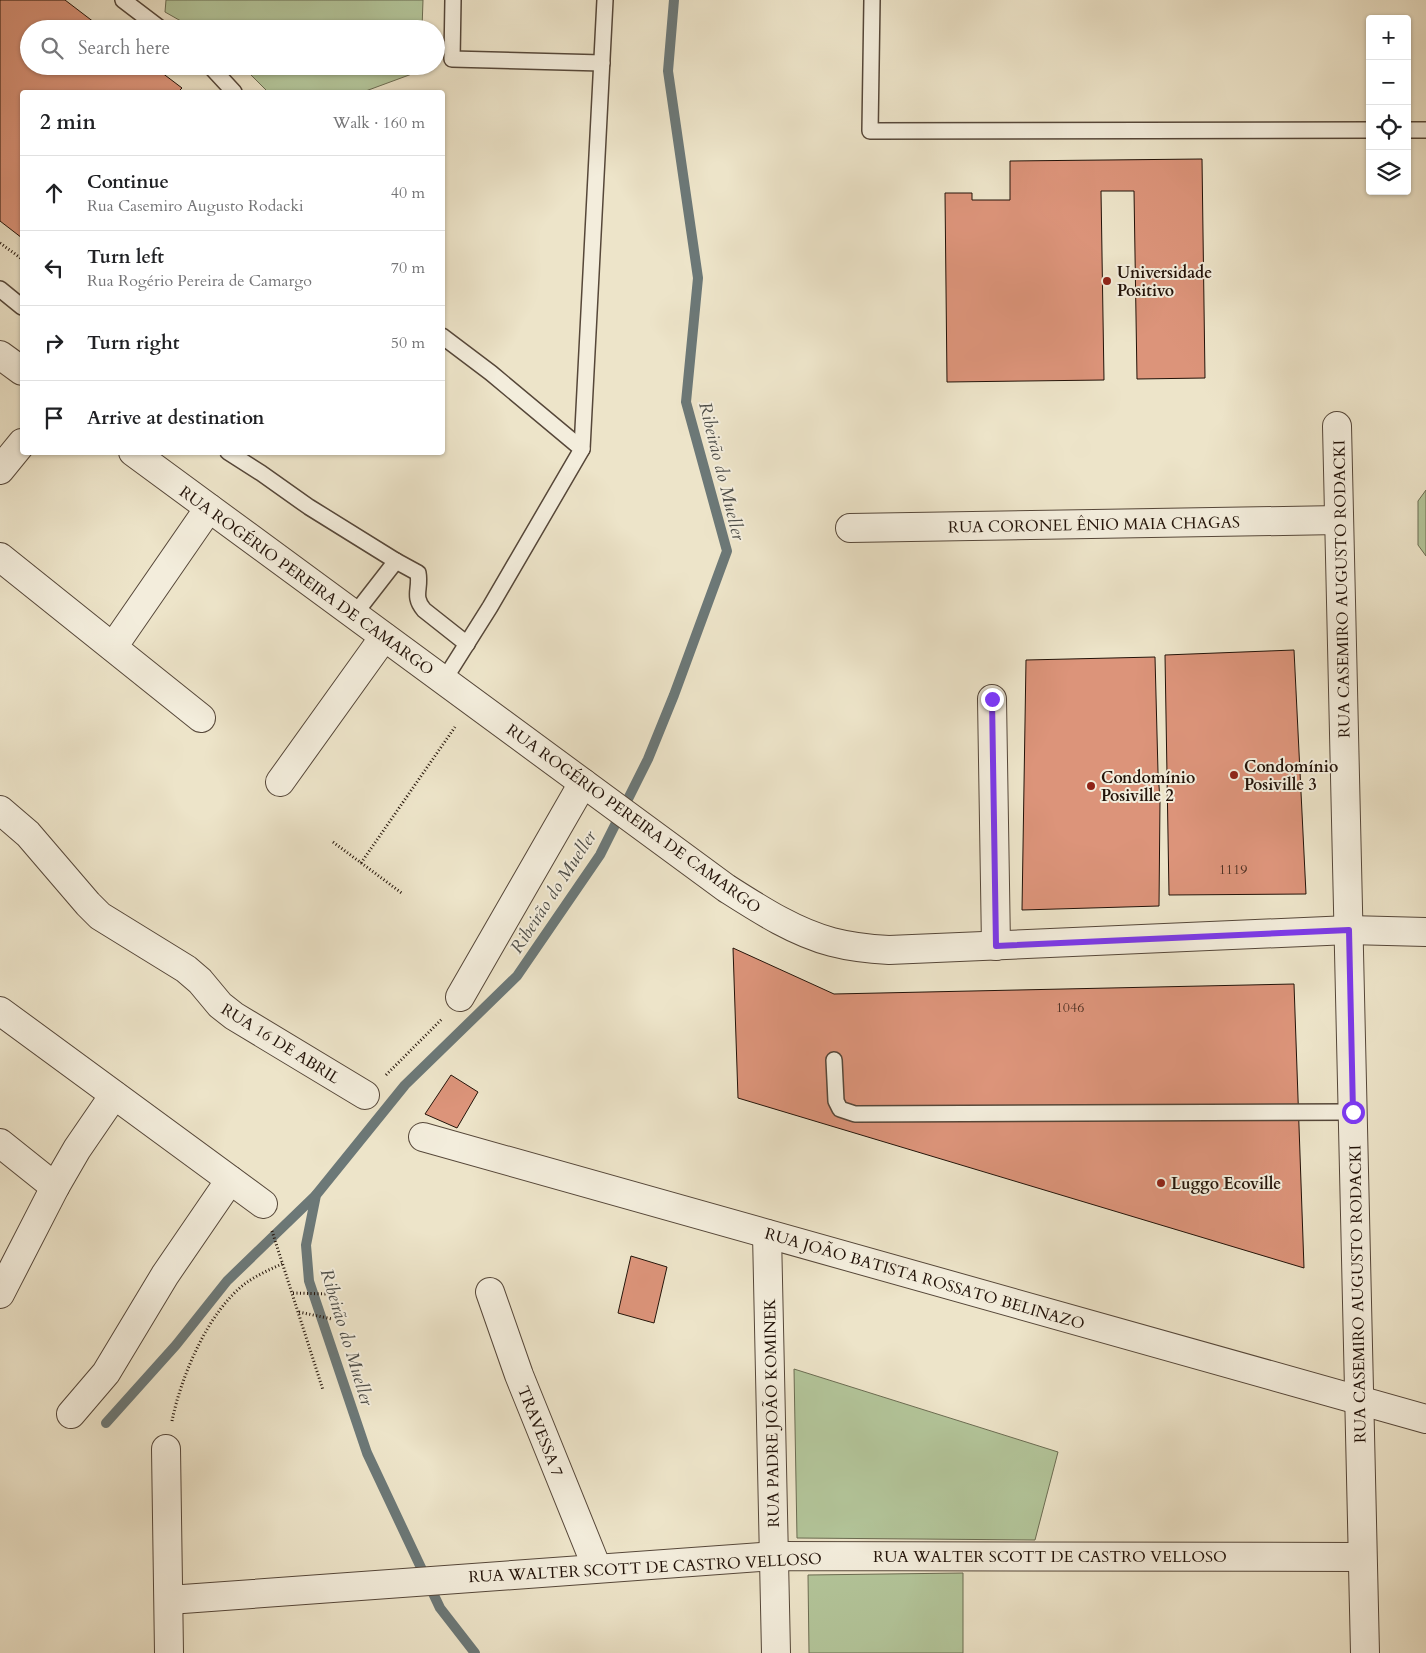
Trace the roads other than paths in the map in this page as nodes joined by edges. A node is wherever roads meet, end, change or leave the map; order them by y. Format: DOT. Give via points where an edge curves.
graph roads {
  1 [pos="123,0"];
  2 [pos="453,0"];
  3 [pos="605,0"];
  4 [pos="872,0"];
  5 [pos="149,20"];
  6 [pos="602,63"];
  7 [pos="218,75"];
  8 [pos="232,90"];
  9 [pos="1366,130"];
  10 [pos="1411,130"];
  11 [pos="1426,130"];
  12 [pos="0,289"];
  13 [pos="20,305"];
  14 [pos="445,338"];
  15 [pos="0,355"];
  16 [pos="20,370"];
  17 [pos="1337,426"];
  18 [pos="20,445"];
  19 [pos="582,449"];
  20 [pos="137,455"];
  21 [pos="233,455"];
  22 [pos="0,470"];
  23 [pos="209,508"];
  24 [pos="1339,520"];
  25 [pos="850,528"];
  26 [pos="0,557"];
  27 [pos="396,561"];
  28 [pos="354,615"];
  29 [pos="384,637"];
  30 [pos="467,644"];
  31 [pos="113,647"];
  32 [pos="444,680"];
  33 [pos="992,699"];
  34 [pos="201,718"];
  35 [pos="280,782"];
  36 [pos="590,788"];
  37 [pos="0,810"];
  38 [pos="1349,930"];
  39 [pos="1426,932"];
  40 [pos="996,946"];
  41 [pos="460,997"];
  42 [pos="0,1011"];
  43 [pos="834,1060"];
  44 [pos="114,1095"];
  45 [pos="365,1095"];
  46 [pos="1353,1112"];
  47 [pos="423,1137"];
  48 [pos="0,1143"];
  49 [pos="230,1180"];
  50 [pos="55,1187"];
  51 [pos="263,1204"];
  52 [pos="767,1234"];
  53 [pos="490,1292"];
  54 [pos="0,1294"];
  55 [pos="1359,1400"];
  56 [pos="71,1414"];
  57 [pos="1426,1419"];
  58 [pos="166,1449"];
  59 [pos="774,1556"];
  60 [pos="1362,1557"];
  61 [pos="597,1568"];
  62 [pos="168,1600"];
  63 [pos="169,1653"];
  64 [pos="776,1653"];
  65 [pos="1365,1653"];
  1 -- 5 [label="lane"];
  2 -- 6 [label="lane" via="452,59"];
  3 -- 6 [label="lane"];
  4 -- 9 [label="lane" via="870,131"];
  6 -- 19 [label="lane"];
  7 -- 8 [label="lane"];
  10 -- 11 [label="lane"];
  12 -- 13 [label="lane"];
  14 -- 19 [label="lane"];
  15 -- 16 [label="street"];
  17 -- 24 [label="street, RUA CASEMIRO AUGUSTO RODACKI"];
  18 -- 22 [label="street"];
  19 -- 30 [label="lane"];
  20 -- 23 [label="street, RUA ROGÉRIO PEREIRA DE CAMARGO"];
  21 -- 27 [label="lane"];
  23 -- 28 [label="street, RUA ROGÉRIO PEREIRA DE CAMARGO"];
  23 -- 31 [label="street"];
  24 -- 25 [label="street, RUA CORONEL ÊNIO MAIA CHAGAS"];
  24 -- 38 [label="street, RUA CASEMIRO AUGUSTO RODACKI"];
  26 -- 31 [label="street"];
  27 -- 28 [label="lane"];
  27 -- 30 [label="lane" via="420,576 418,603"];
  28 -- 29 [label="street, RUA ROGÉRIO PEREIRA DE CAMARGO"];
  29 -- 32 [label="street, RUA ROGÉRIO PEREIRA DE CAMARGO"];
  29 -- 35 [label="street"];
  30 -- 32 [label="lane"];
  31 -- 34 [label="street"];
  32 -- 36 [label="street, RUA ROGÉRIO PEREIRA DE CAMARGO"];
  33 -- 40 [label="street"];
  36 -- 40 [label="street, RUA ROGÉRIO PEREIRA DE CAMARGO" via="726,888 798,929 860,948"];
  36 -- 41 [label="street"];
  37 -- 45 [label="street, RUA 16 DE ABRIL" via="28,834 100,916 186,969 234,1016"];
  38 -- 39 [label="street, RUA ROGÉRIO PEREIRA DE CAMARGO"];
  38 -- 40 [label="street, RUA ROGÉRIO PEREIRA DE CAMARGO"];
  38 -- 46 [label="street, RUA CASEMIRO AUGUSTO RODACKI"];
  42 -- 44 [label="street"];
  43 -- 46 [label="lane" via="836,1101 840,1109 855,1114"];
  44 -- 49 [label="street"];
  44 -- 50 [label="street"];
  46 -- 55 [label="street, RUA CASEMIRO AUGUSTO RODACKI"];
  47 -- 52 [label="street, RUA JOÃO BATISTA ROSSATO BELINAZO"];
  48 -- 50 [label="street"];
  49 -- 51 [label="street"];
  49 -- 56 [label="street" via="165,1275 106,1373"];
  50 -- 54 [label="street"];
  52 -- 55 [label="street, RUA JOÃO BATISTA ROSSATO BELINAZO"];
  52 -- 59 [label="street, RUA PADRE JOÃO KOMINEK"];
  53 -- 61 [label="street, TRAVESSA 7" via="519,1375"];
  55 -- 57 [label="street, RUA JOÃO BATISTA ROSSATO BELINAZO"];
  55 -- 60 [label="street, RUA CASEMIRO AUGUSTO RODACKI"];
  58 -- 62 [label="street"];
  59 -- 60 [label="street, RUA WALTER SCOTT DE CASTRO VELLOSO"];
  59 -- 61 [label="street, RUA WALTER SCOTT DE CASTRO VELLOSO"];
  59 -- 64 [label="street, RUA PADRE JOÃO KOMINEK"];
  60 -- 65 [label="street, RUA CASEMIRO AUGUSTO RODACKI"];
  61 -- 62 [label="street, RUA WALTER SCOTT DE CASTRO VELLOSO"];
  62 -- 63 [label="street"];
}
